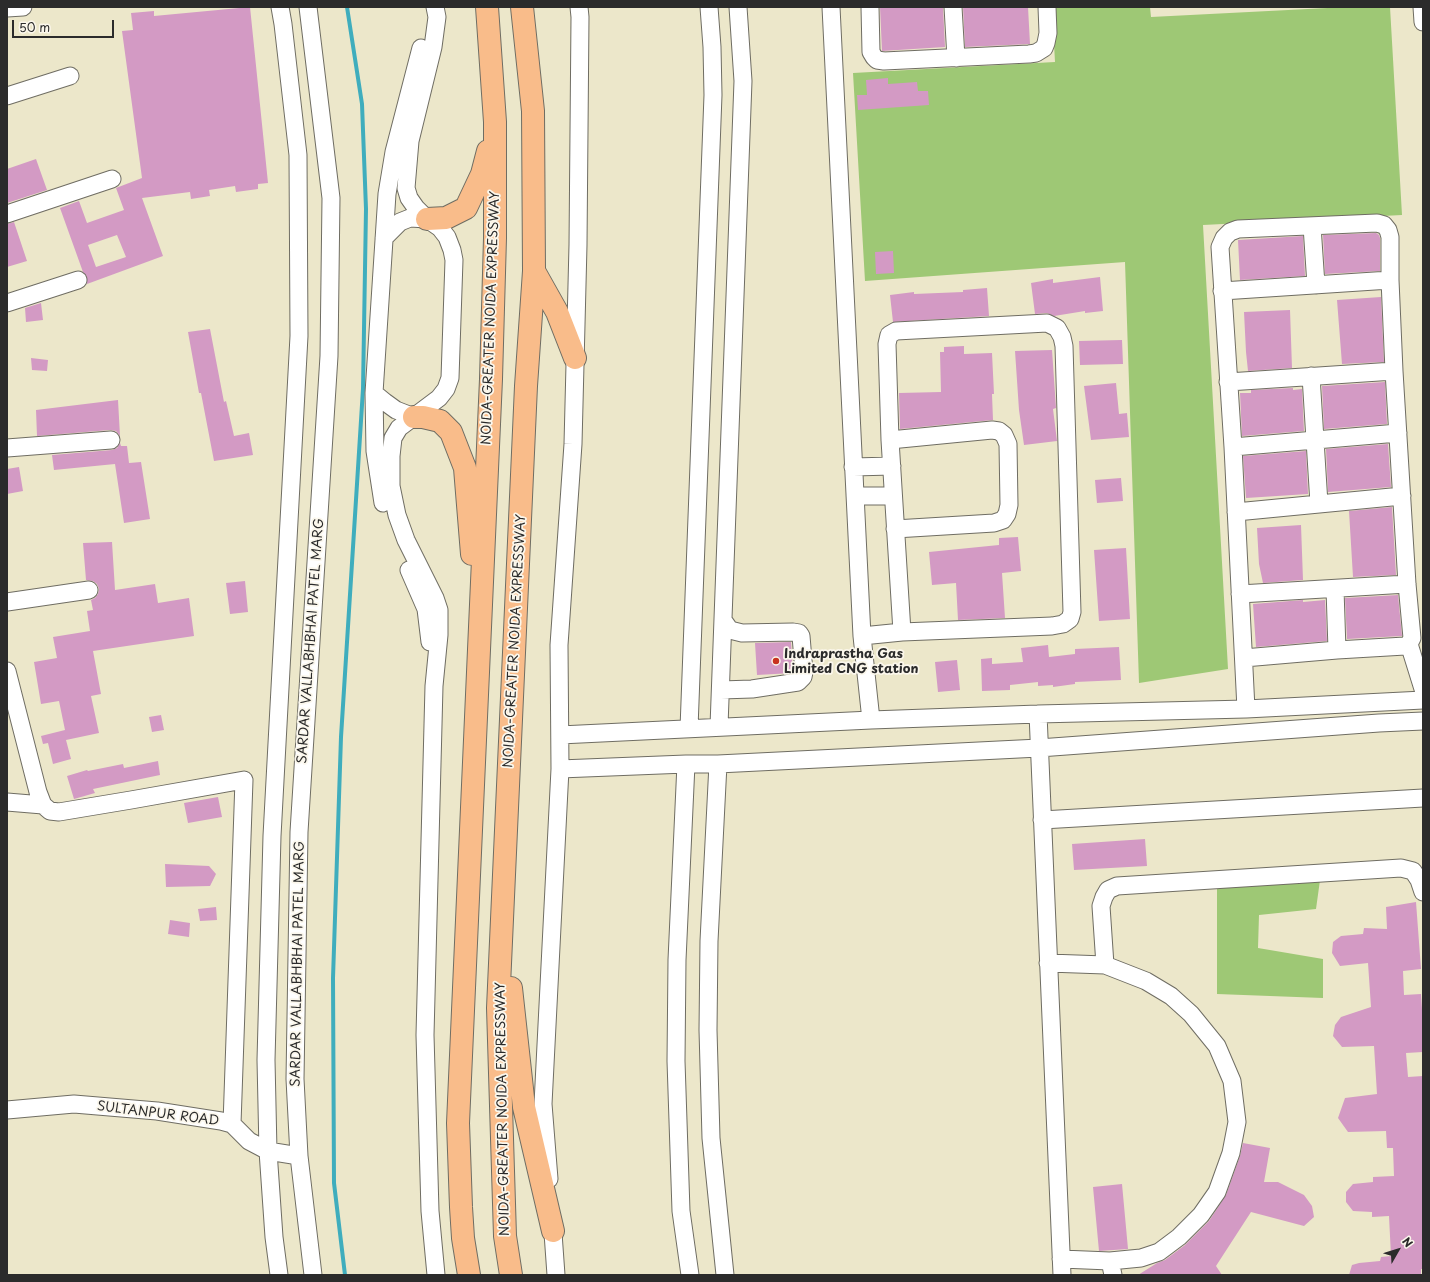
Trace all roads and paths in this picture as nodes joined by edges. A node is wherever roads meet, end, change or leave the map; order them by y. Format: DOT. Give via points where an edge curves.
graph roads {
  1 [pos="22,7"];
  2 [pos="280,7"];
  3 [pos="308,7"];
  4 [pos="487,7"];
  5 [pos="522,7"];
  6 [pos="579,7"];
  7 [pos="709,7"];
  8 [pos="738,7"];
  9 [pos="831,7"];
  10 [pos="870,7"];
  11 [pos="953,7"];
  12 [pos="1047,7"];
  13 [pos="1422,7"];
  14 [pos="7,8"];
  15 [pos="436,12"];
  16 [pos="1423,22"];
  17 [pos="956,58"];
  18 [pos="70,76"];
  19 [pos="7,96"];
  20 [pos="495,122"];
  21 [pos="112,179"];
  22 [pos="7,214"];
  23 [pos="427,220"];
  24 [pos="1312,226"];
  25 [pos="384,238"];
  26 [pos="534,271"];
  27 [pos="78,280"];
  28 [pos="1390,280"];
  29 [pos="1316,285"];
  30 [pos="1222,291"];
  31 [pos="7,303"];
  32 [pos="575,358"];
  33 [pos="1394,371"];
  34 [pos="1311,376"];
  35 [pos="1228,382"];
  36 [pos="374,393"];
  37 [pos="414,417"];
  38 [pos="1398,433"];
  39 [pos="111,440"];
  40 [pos="890,440"];
  41 [pos="1315,440"];
  42 [pos="1233,447"];
  43 [pos="7,448"];
  44 [pos="892,466"];
  45 [pos="854,467"];
  46 [pos="855,496"];
  47 [pos="893,496"];
  48 [pos="1402,496"];
  49 [pos="1319,504"];
  50 [pos="1236,512"];
  51 [pos="895,529"];
  52 [pos="1407,584"];
  53 [pos="1334,589"];
  54 [pos="89,590"];
  55 [pos="1240,594"];
  56 [pos="7,602"];
  57 [pos="480,618"];
  58 [pos="723,620"];
  59 [pos="902,632"];
  60 [pos="862,636"];
  61 [pos="1409,644"];
  62 [pos="1337,650"];
  63 [pos="1244,658"];
  64 [pos="7,671"];
  65 [pos="434,686"];
  66 [pos="1423,689"];
  67 [pos="720,690"];
  68 [pos="1423,700"];
  69 [pos="1246,709"];
  70 [pos="1038,714"];
  71 [pos="871,720"];
  72 [pos="1423,722"];
  73 [pos="719,726"];
  74 [pos="688,728"];
  75 [pos="560,735"];
  76 [pos="1039,748"];
  77 [pos="686,764"];
  78 [pos="718,764"];
  79 [pos="560,769"];
  80 [pos="1423,798"];
  81 [pos="7,802"];
  82 [pos="43,805"];
  83 [pos="1042,820"];
  84 [pos="1423,892"];
  85 [pos="502,916"];
  86 [pos="1048,963"];
  87 [pos="1105,964"];
  88 [pos="7,1110"];
  89 [pos="232,1124"];
  90 [pos="268,1151"];
  91 [pos="299,1156"];
  92 [pos="552,1231"];
  93 [pos="1062,1267"];
  94 [pos="1111,1268"];
  95 [pos="279,1275"];
  96 [pos="313,1275"];
  97 [pos="436,1275"];
  98 [pos="469,1275"];
  99 [pos="512,1275"];
  100 [pos="556,1275"];
  101 [pos="690,1275"];
  102 [pos="725,1275"];
  1 -- 14 [label="street"];
  2 -- 90 [label="street, SARDAR VALLABHBHAI PATEL MARG" via="298,155 300,336 272,836 266,1060"];
  3 -- 91 [label="street, SARDAR VALLABHBHAI PATEL MARG" via="331,198 329,356 299,832 295,1079"];
  4 -- 20 [label="highway, NOIDA-GREATER NOIDA EXPRESSWAY"];
  5 -- 26 [label="highway, NOIDA-GREATER NOIDA EXPRESSWAY" via="533,111"];
  6 -- 32 [label="street"];
  7 -- 74 [label="street" via="713,95"];
  8 -- 58 [label="street" via="743,81"];
  9 -- 45 [label="street"];
  10 -- 17 [label="street" via="871,52 877,60"];
  11 -- 17 [label="street"];
  12 -- 17 [label="street" via="1046,43 1044,48 1036,53"];
  13 -- 16 [label="street"];
  15 -- 23 [label="street" via="433,47 410,141 406,188 409,198"];
  15 -- 25 [label="street" via="420,50 394,152 387,194"];
  18 -- 19 [label="street"];
  20 -- 23 [label="highway" via="482,174 466,208 446,218"];
  20 -- 57 [label="highway, NOIDA-GREATER NOIDA EXPRESSWAY" via="491,387"];
  21 -- 22 [label="street"];
  23 -- 25 [label="street" via="410,218 400,222"];
  23 -- 37 [label="street" via="440,228 447,237 454,260 450,378 439,398"];
  24 -- 28 [label="street" via="1377,223 1384,225 1390,237"];
  24 -- 29 [label="street"];
  24 -- 30 [label="street" via="1238,228 1230,232 1220,247"];
  25 -- 36 [label="street"];
  26 -- 32 [label="highway" via="557,312"];
  26 -- 85 [label="highway, NOIDA-GREATER NOIDA EXPRESSWAY" via="526,386"];
  27 -- 31 [label="street"];
  28 -- 29 [label="street"];
  28 -- 33 [label="street"];
  29 -- 30 [label="street"];
  30 -- 35 [label="street"];
  32 -- 75 [label="street" via="573,444 560,645"];
  33 -- 34 [label="street"];
  33 -- 38 [label="street"];
  34 -- 35 [label="street"];
  34 -- 41 [label="street"];
  35 -- 42 [label="street"];
  36 -- 37 [label="street" via="396,410"];
  36 -- 65 [label="street" via="375,451 382,500 426,609"];
  37 -- 57 [label="highway" via="440,421 451,432 465,468"];
  37 -- 65 [label="street" via="399,428 393,438 391,486 406,540 439,610"];
  38 -- 41 [label="street"];
  38 -- 48 [label="street"];
  39 -- 43 [label="street"];
  40 -- 44 [label="street"];
  40 -- 51 [label="street" via="992,430 1004,435 1008,444 1009,506 1003,520 994,523"];
  40 -- 59 [label="street" via="887,344 889,335 896,331 1046,322 1057,328 1064,346 1072,612 1070,619 1063,624 1052,626"];
  41 -- 42 [label="street"];
  41 -- 49 [label="street"];
  42 -- 50 [label="street"];
  44 -- 45 [label="street"];
  44 -- 47 [label="street"];
  45 -- 46 [label="street"];
  46 -- 47 [label="street"];
  46 -- 60 [label="street"];
  47 -- 51 [label="street"];
  48 -- 49 [label="street"];
  48 -- 52 [label="street"];
  49 -- 50 [label="street"];
  50 -- 55 [label="street"];
  51 -- 59 [label="street"];
  52 -- 53 [label="street"];
  52 -- 61 [label="street" via="1412,638"];
  53 -- 55 [label="street"];
  53 -- 62 [label="street"];
  54 -- 56 [label="street"];
  55 -- 63 [label="street"];
  57 -- 98 [label="highway, NOIDA-GREATER NOIDA EXPRESSWAY" via="458,1123 463,1238"];
  58 -- 67 [label="street"];
  58 -- 67 [label="street" via="730,630 742,633 799,633 802,636 804,672 798,682 752,689"];
  59 -- 60 [label="street"];
  60 -- 71 [label="street"];
  61 -- 62 [label="street"];
  61 -- 66 [label="street"];
  62 -- 63 [label="street"];
  63 -- 69 [label="street"];
  64 -- 82 [label="street"];
  65 -- 97 [label="street" via="425,1035 430,1211"];
  67 -- 73 [label="street"];
  68 -- 69 [label="street"];
  69 -- 70 [label="street"];
  70 -- 71 [label="street"];
  70 -- 76 [label="street"];
  71 -- 73 [label="street"];
  72 -- 76 [label="street"];
  73 -- 74 [label="street"];
  74 -- 75 [label="street"];
  75 -- 79 [label="street"];
  76 -- 78 [label="street"];
  76 -- 83 [label="street"];
  77 -- 78 [label="street"];
  77 -- 79 [label="street"];
  77 -- 101 [label="street" via="677,960 676,1061 681,1211"];
  78 -- 102 [label="street" via="709,941 708,1030 711,1138"];
  79 -- 92 [label="street" via="543,1104"];
  80 -- 83 [label="street"];
  81 -- 82 [label="street"];
  82 -- 89 [label="street" via="50,811 59,812 244,780"];
  83 -- 86 [label="street"];
  84 -- 87 [label="street" via="1413,871 1401,868 1117,886 1108,890 1101,906"];
  85 -- 92 [label="highway" via="524,1106"];
  85 -- 99 [label="highway, NOIDA-GREATER NOIDA EXPRESSWAY" via="498,1008 505,1236"];
  86 -- 87 [label="street"];
  86 -- 93 [label="street"];
  87 -- 94 [label="street" via="1146,981 1171,996 1191,1014 1217,1046 1229,1074 1237,1122 1231,1153 1217,1192 1201,1215 1159,1252"];
  88 -- 89 [label="street, SULTANPUR ROAD" via="74,1104 157,1111"];
  89 -- 90 [label="street, SULTANPUR ROAD" via="249,1140"];
  90 -- 91 [label="street, SULTANPUR ROAD"];
  90 -- 95 [label="street, SARDAR VALLABHBHAI PATEL MARG"];
  91 -- 96 [label="street, SARDAR VALLABHBHAI PATEL MARG"];
  92 -- 100 [label="street"];
  93 -- 94 [label="street"];
}
